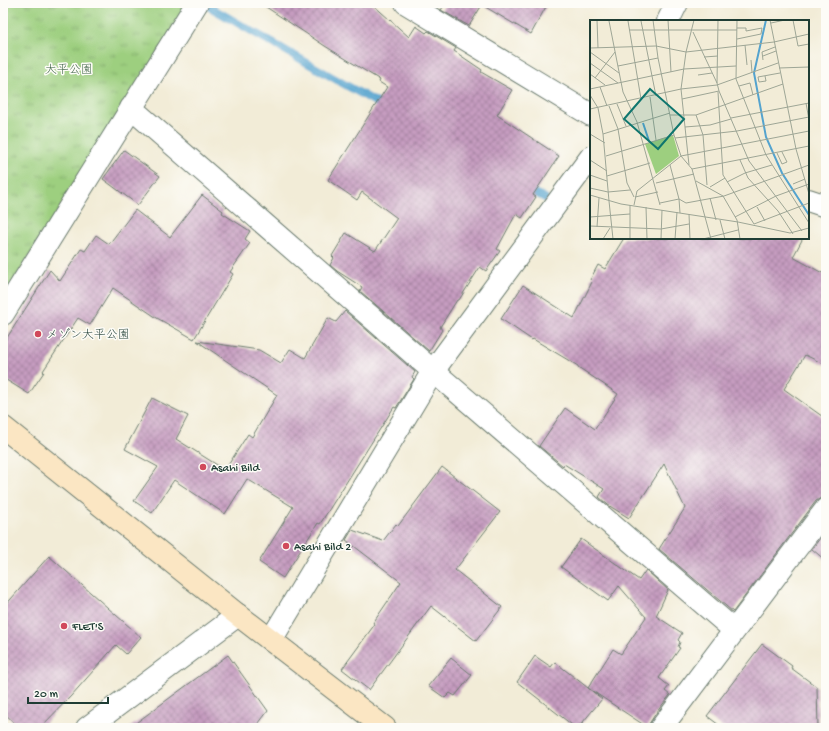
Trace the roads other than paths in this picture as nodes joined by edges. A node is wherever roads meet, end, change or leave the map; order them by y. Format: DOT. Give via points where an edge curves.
graph roads {
  1 [pos="197,3"];
  2 [pos="406,3"];
  3 [pos="677,3"];
  4 [pos="668,20"];
  5 [pos="131,108"];
  6 [pos="590,114"];
  7 [pos="590,158"];
  8 [pos="809,200"];
  9 [pos="826,206"];
  10 [pos="3,314"];
  11 [pos="433,372"];
  12 [pos="3,427"];
  13 [pos="826,509"];
  14 [pos="238,615"];
  15 [pos="734,630"];
  16 [pos="271,640"];
  17 [pos="665,726"];
  18 [pos="87,728"];
  19 [pos="385,728"];
  1 -- 5 [label="street"];
  2 -- 6 [label="street"];
  3 -- 4 [label="street"];
  5 -- 10 [label="street"];
  5 -- 11 [label="street"];
  7 -- 11 [label="street"];
  8 -- 9 [label="street"];
  11 -- 15 [label="street"];
  11 -- 16 [label="street"];
  12 -- 14 [label="street"];
  13 -- 15 [label="street"];
  14 -- 16 [label="street"];
  14 -- 18 [label="street"];
  15 -- 17 [label="street"];
  16 -- 19 [label="street"];
}
